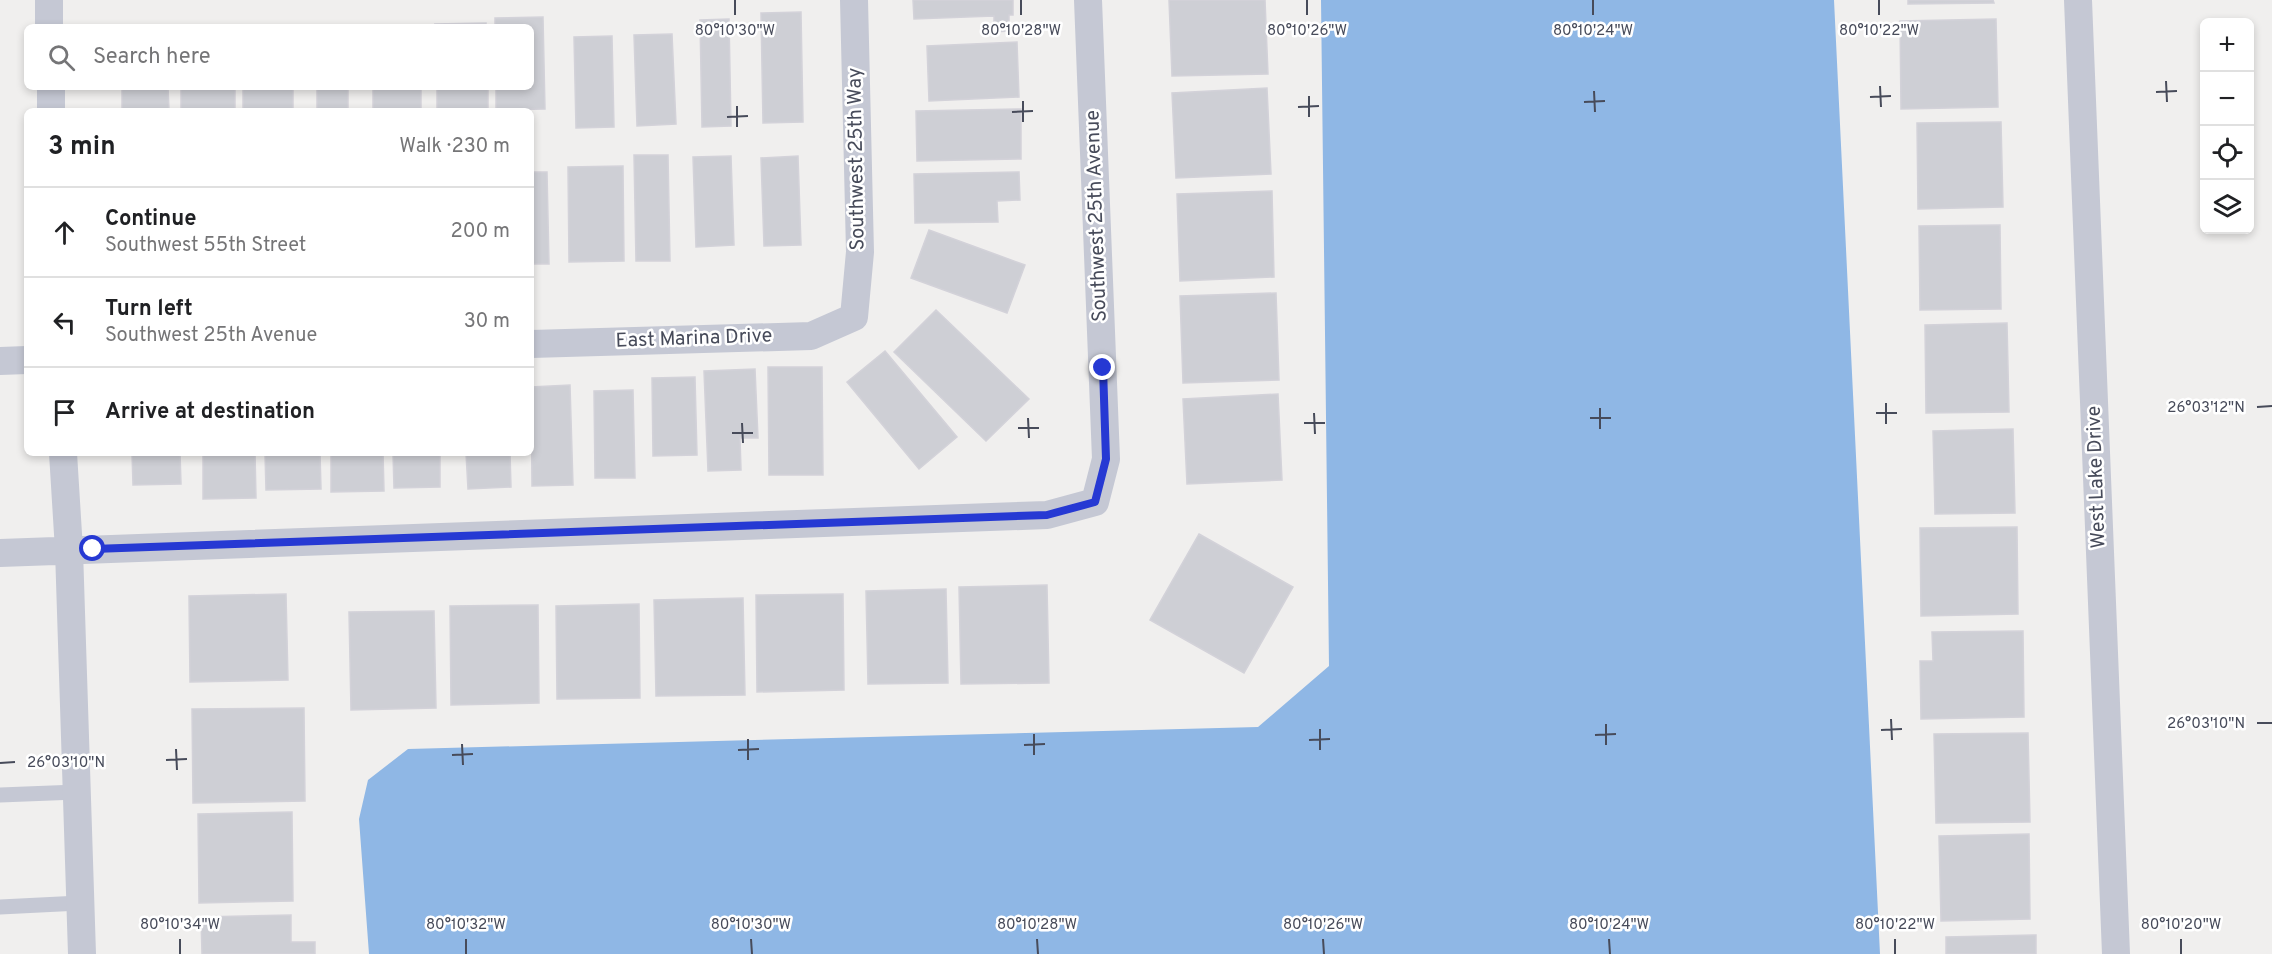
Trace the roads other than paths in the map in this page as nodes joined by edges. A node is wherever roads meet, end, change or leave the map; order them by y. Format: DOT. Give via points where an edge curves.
graph roads {
  1 [pos="49,0"];
  2 [pos="854,0"];
  3 [pos="1088,0"];
  4 [pos="2078,0"];
  5 [pos="49,24"];
  6 [pos="51,90"];
  7 [pos="51,108"];
  8 [pos="854,317"];
  9 [pos="534,344"];
  10 [pos="24,360"];
  11 [pos="0,361"];
  12 [pos="63,456"];
  13 [pos="69,550"];
  14 [pos="0,553"];
  15 [pos="77,792"];
  16 [pos="0,795"];
  17 [pos="80,903"];
  18 [pos="0,907"];
  19 [pos="82,954"];
  20 [pos="2116,954"];
  1 -- 5 [label="street"];
  2 -- 8 [label="street, Southwest 25th Way" via="860,252"];
  3 -- 13 [label="street, Southwest 25th Avenue" via="1106,459 1095,502 1047,515"];
  4 -- 20 [label="street, West Lake Drive"];
  6 -- 7 [label="street"];
  8 -- 9 [label="street, East Marina Drive" via="811,336"];
  10 -- 11 [label="street"];
  12 -- 13 [label="street"];
  13 -- 14 [label="street"];
  13 -- 15 [label="street"];
  15 -- 16 [label="lane"];
  15 -- 17 [label="street"];
  17 -- 18 [label="lane"];
  17 -- 19 [label="street"];
}
